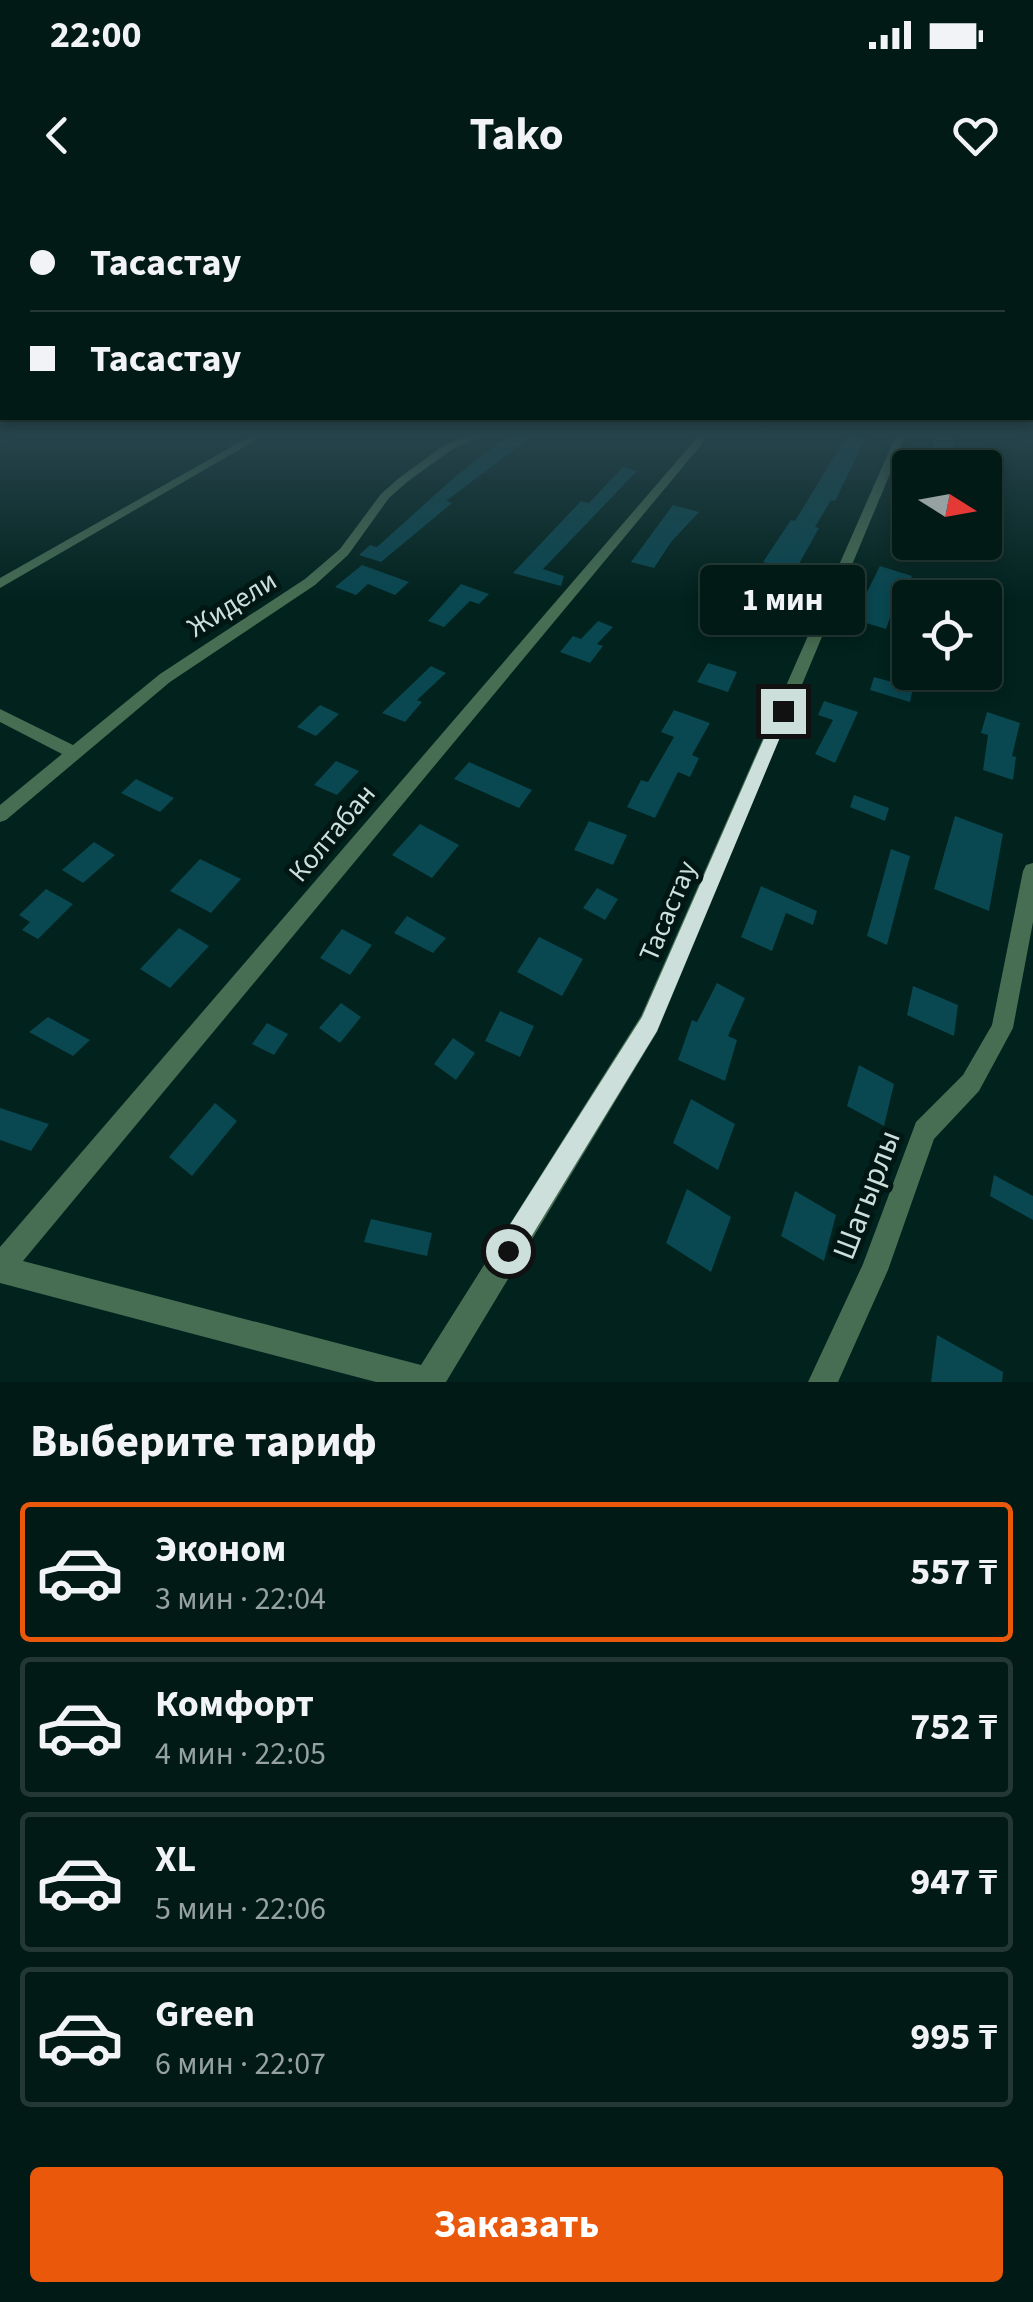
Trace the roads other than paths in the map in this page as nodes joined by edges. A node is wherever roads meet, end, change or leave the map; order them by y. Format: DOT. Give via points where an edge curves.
graph roads {
  1 [pos="167,488"];
  2 [pos="394,488"];
  3 [pos="659,488"];
  4 [pos="878,488"];
  5 [pos="0,584"];
  6 [pos="0,715"];
  7 [pos="74,753"];
  8 [pos="0,815"];
  9 [pos="1033,871"];
  10 [pos="0,1268"];
  11 [pos="429,1382"];
  12 [pos="822,1382"];
  1 -- 5 [label="street"];
  2 -- 7 [label="street, Жидели" via="344,552 310,582 165,678"];
  3 -- 10 [label="street, Колтабан"];
  4 -- 11 [label="street, Тасастау" via="649,1024"];
  6 -- 7 [label="street"];
  7 -- 8 [label="street, Жидели"];
  9 -- 12 [label="street, Шагырлы" via="1002,1028 971,1083 925,1131 874,1270"];
  10 -- 11 [label="street"];
}
